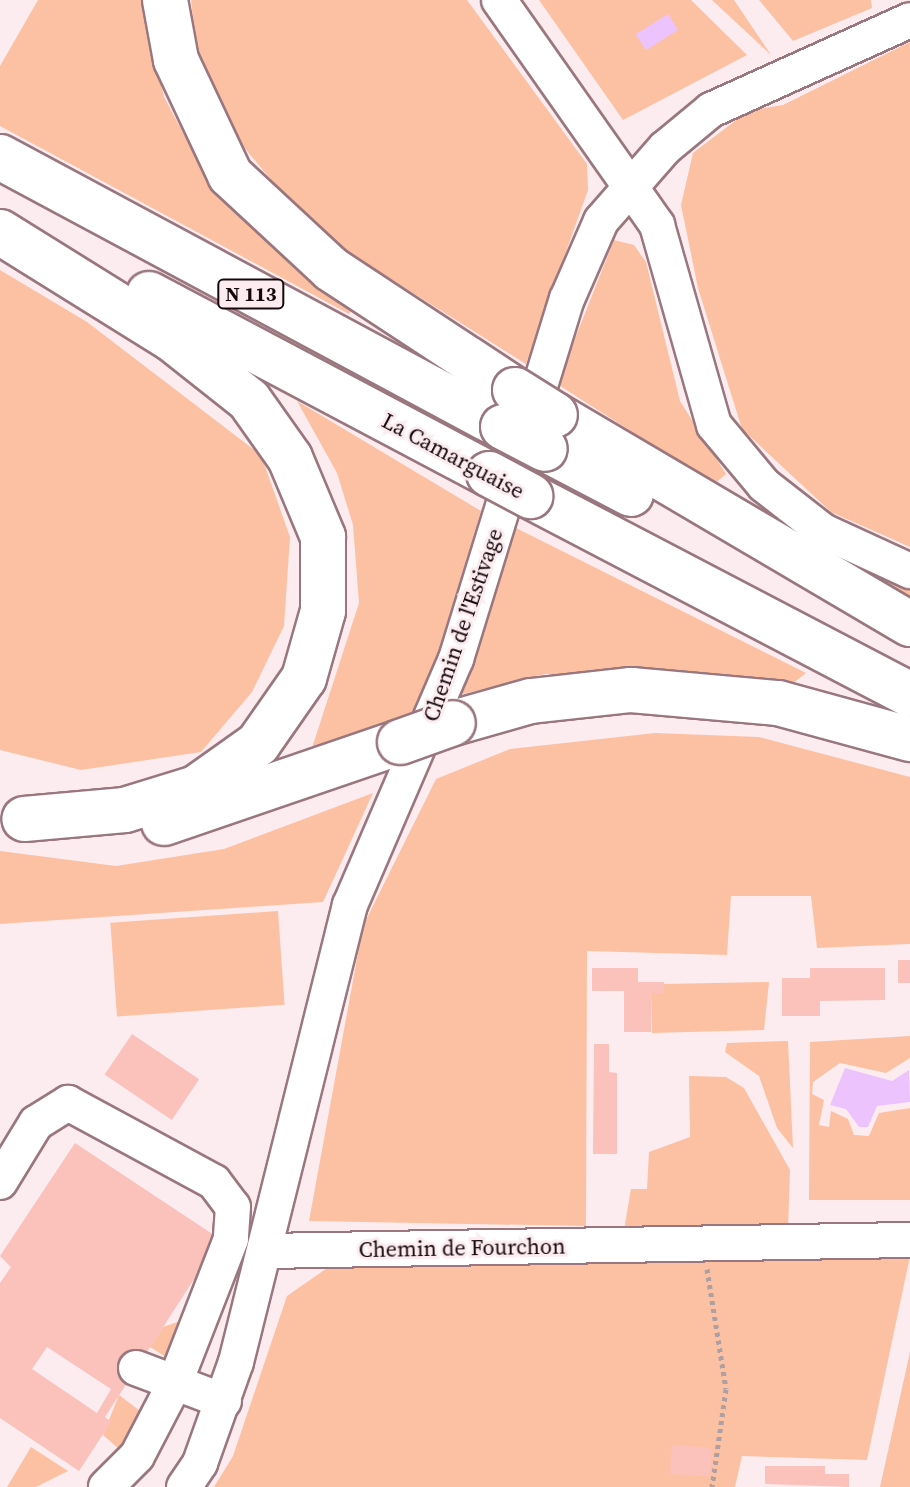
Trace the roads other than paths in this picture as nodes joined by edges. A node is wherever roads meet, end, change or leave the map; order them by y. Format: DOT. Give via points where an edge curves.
graph roads {
  1 [pos="165,0"];
  2 [pos="499,0"];
  3 [pos="910,20"];
  4 [pos="0,157"];
  5 [pos="631,183"];
  6 [pos="0,211"];
  7 [pos="0,232"];
  8 [pos="509,408"];
  9 [pos="550,432"];
  10 [pos="910,571"];
  11 [pos="910,624"];
  12 [pos="910,639"];
  13 [pos="910,695"];
  14 [pos="910,739"];
  15 [pos="12,815"];
  16 [pos="0,1182"];
  17 [pos="910,1240"];
  18 [pos="265,1251"];
  19 [pos="196,1299"];
  20 [pos="247,1321"];
  21 [pos="136,1368"];
  22 [pos="175,1383"];
  23 [pos="224,1401"];
  24 [pos="106,1487"];
  25 [pos="184,1487"];
  1 -- 8 [label="highway" via="176,60 230,175 331,269"];
  2 -- 5 [label="street"];
  3 -- 5 [label="street, Chemin de l'Estivage" via="711,110"];
  4 -- 8 [label="highway, N 113"];
  5 -- 10 [label="street" via="657,225 714,425 764,485 823,531"];
  5 -- 18 [label="street, Chemin de l'Estivage" via="601,221 567,299 456,659 350,905"];
  6 -- 13 [label="highway, La Camarguaise / N 113, bridge"];
  7 -- 15 [label="highway" via="172,339 249,400 290,458 323,537 323,611 304,678 258,744 196,788 139,806"];
  8 -- 9 [label="highway, N 113, bridge"];
  9 -- 11 [label="highway"];
  9 -- 12 [label="highway, N 113"];
  14 -- 15 [label="highway, bridge" via="778,703 631,690 531,701 152,825 79,828"];
  16 -- 19 [label="street" via="36,1123 51,1107 68,1103 214,1182 233,1207 231,1239"];
  17 -- 18 [label="street, Chemin de Fourchon"];
  18 -- 20 [label="street"];
  19 -- 20 [label="street"];
  19 -- 22 [label="street"];
  20 -- 23 [label="street"];
  21 -- 22 [label="street"];
  22 -- 23 [label="street"];
  22 -- 24 [label="street" via="137,1456"];
  23 -- 25 [label="street"];
}
